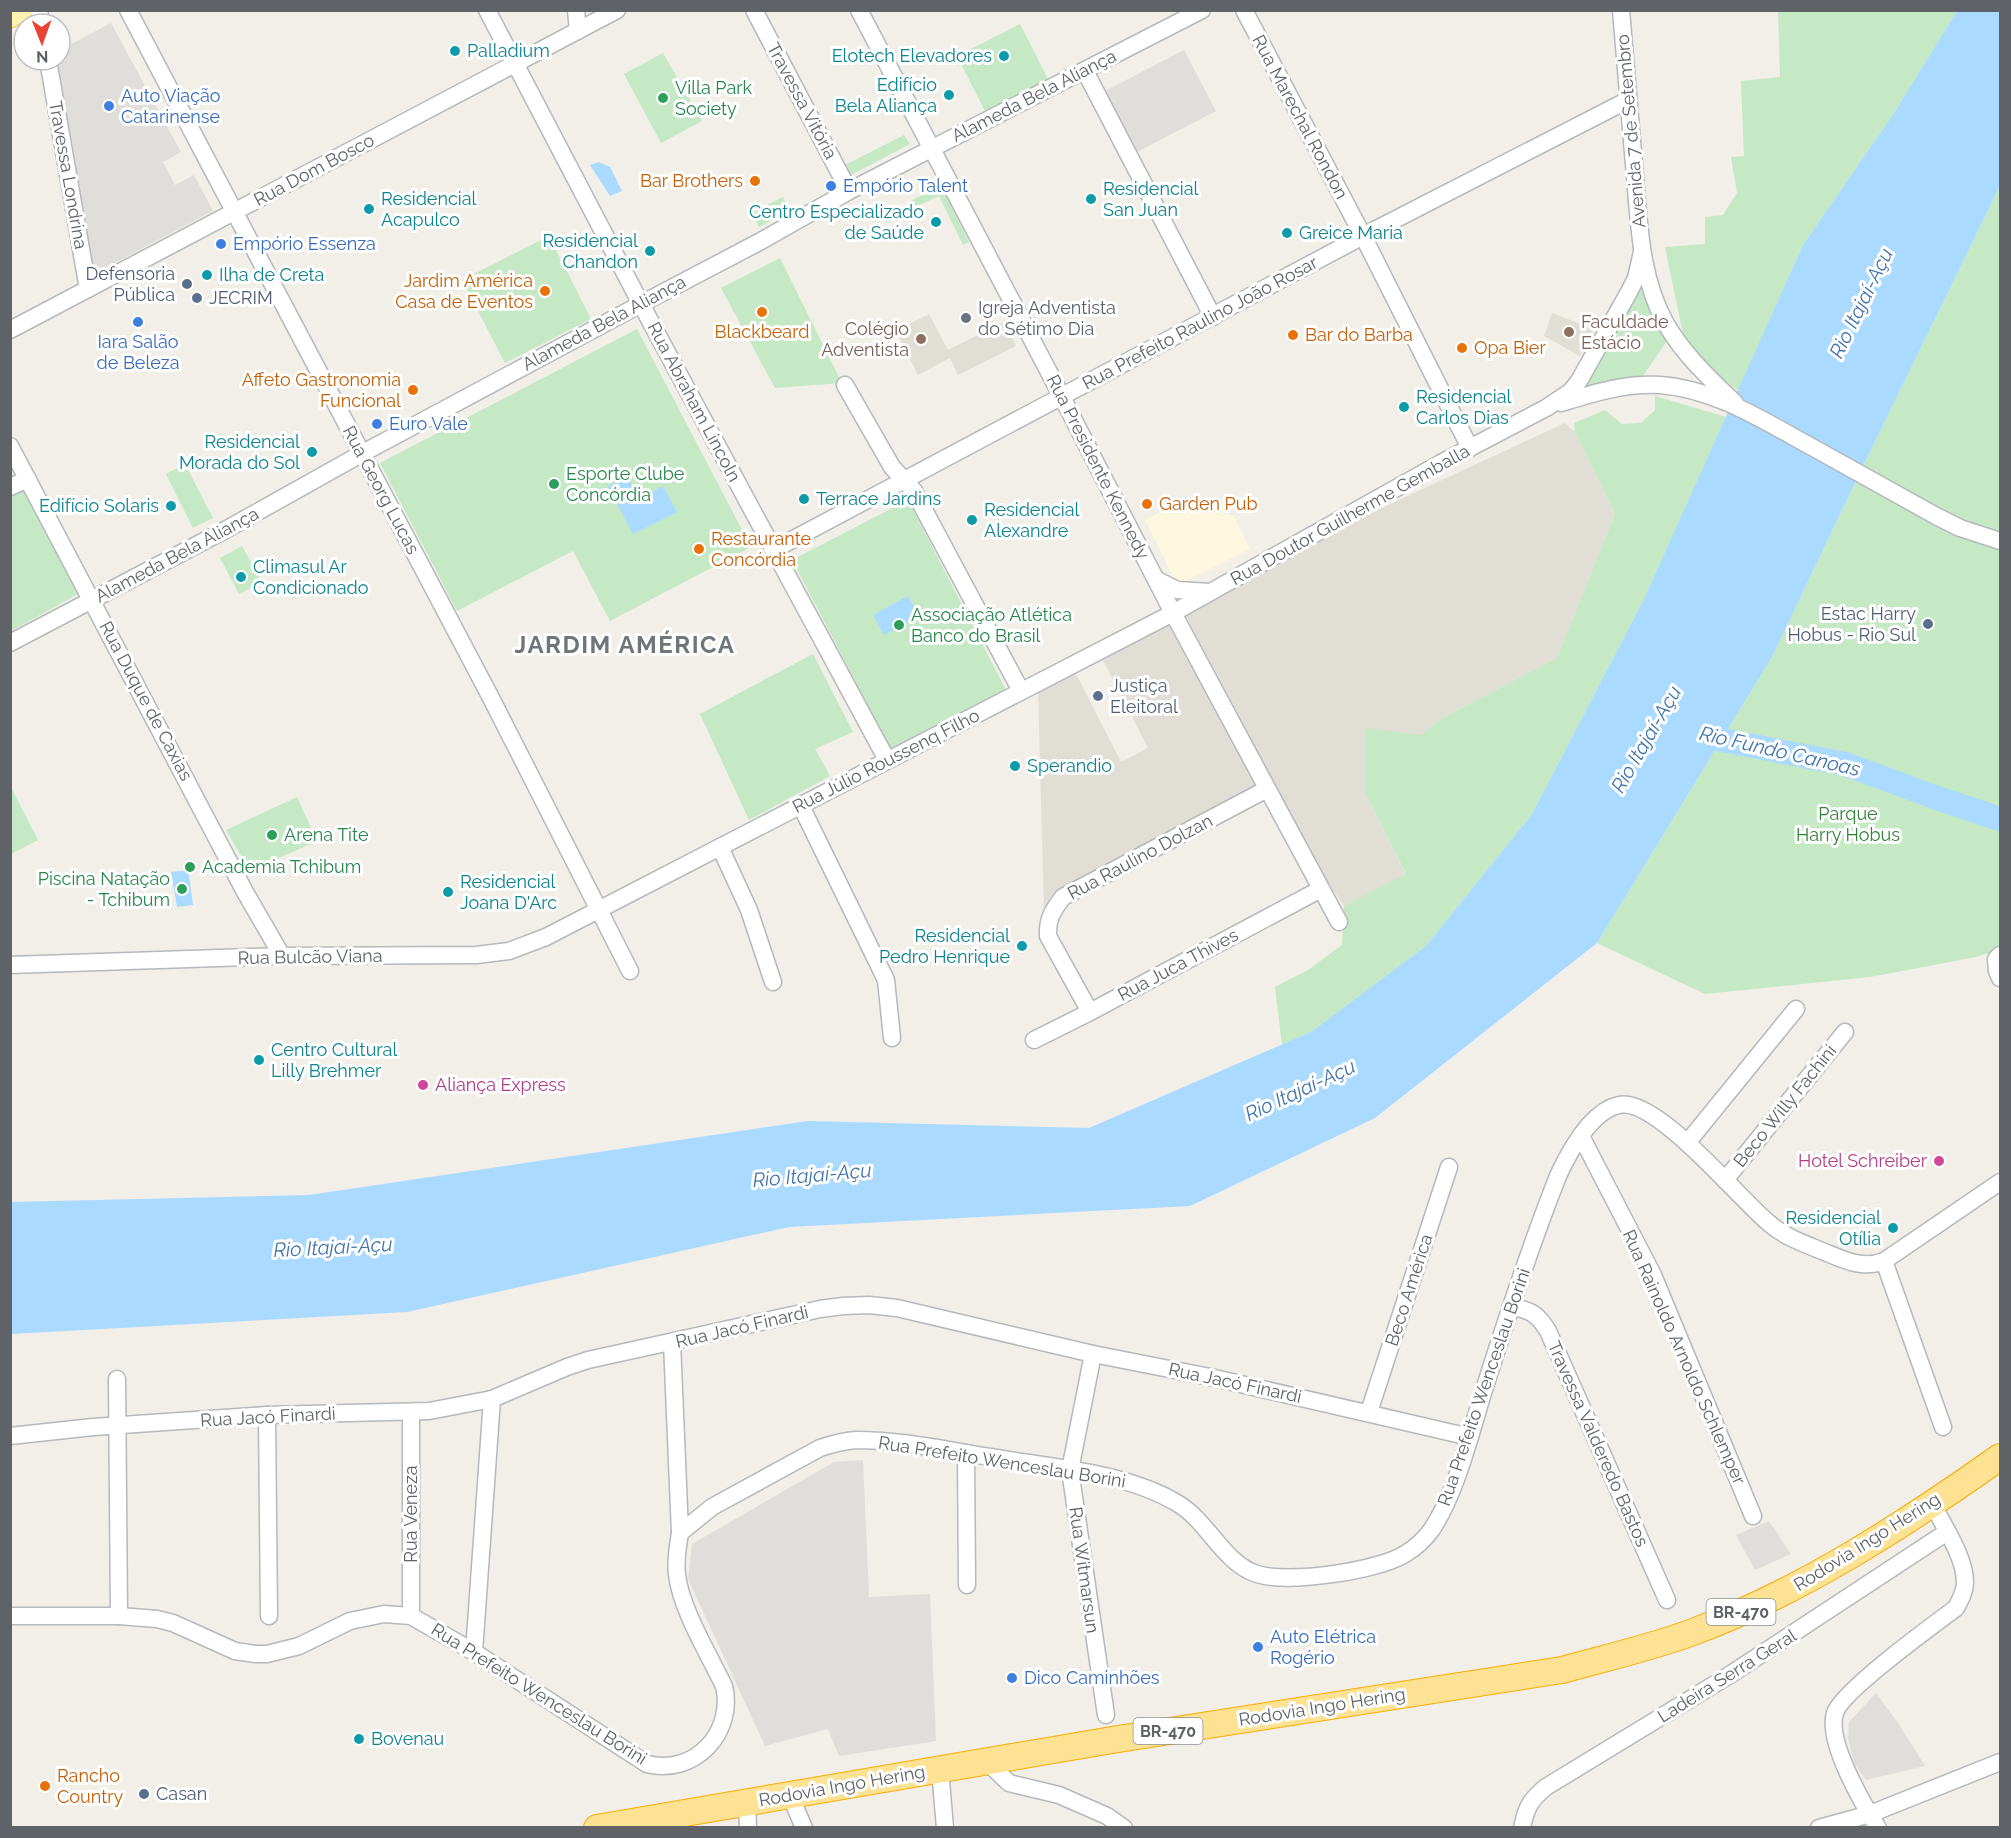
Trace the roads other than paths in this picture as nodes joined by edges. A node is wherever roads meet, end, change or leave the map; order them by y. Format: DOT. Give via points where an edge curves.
graph roads {
  1 [pos="22,10"];
  2 [pos="128,10"];
  3 [pos="488,10"];
  4 [pos="576,10"];
  5 [pos="617,10"];
  6 [pos="754,10"];
  7 [pos="858,10"];
  8 [pos="1202,10"];
  9 [pos="1244,10"];
  10 [pos="1621,10"];
  11 [pos="10,17"];
  12 [pos="578,31"];
  13 [pos="515,64"];
  14 [pos="1085,71"];
  15 [pos="50,72"];
  16 [pos="1628,100"];
  17 [pos="930,148"];
  18 [pos="849,190"];
  19 [pos="234,212"];
  20 [pos="1364,237"];
  21 [pos="1642,252"];
  22 [pos="88,289"];
  23 [pos="640,304"];
  24 [pos="1213,316"];
  25 [pos="10,330"];
  26 [pos="845,386"];
  27 [pos="1062,397"];
  28 [pos="1740,407"];
  29 [pos="1546,408"];
  30 [pos="10,446"];
  31 [pos="1470,448"];
  32 [pos="361,454"];
  33 [pos="28,478"];
  34 [pos="904,481"];
  35 [pos="10,488"];
  36 [pos="2001,541"];
  37 [pos="773,550"];
  38 [pos="1157,580"];
  39 [pos="1211,592"];
  40 [pos="92,600"];
  41 [pos="1173,613"];
  42 [pos="10,643"];
  43 [pos="1021,692"];
  44 [pos="887,760"];
  45 [pos="1267,789"];
  46 [pos="801,806"];
  47 [pos="720,847"];
  48 [pos="1321,889"];
  49 [pos="600,910"];
  50 [pos="1339,922"];
  51 [pos="2001,955"];
  52 [pos="282,956"];
  53 [pos="10,965"];
  54 [pos="630,971"];
  55 [pos="2001,978"];
  56 [pos="772,982"];
  57 [pos="1796,1009"];
  58 [pos="1090,1012"];
  59 [pos="1845,1032"];
  60 [pos="892,1038"];
  61 [pos="1034,1040"];
  62 [pos="1581,1136"];
  63 [pos="1687,1143"];
  64 [pos="1449,1167"];
  65 [pos="1725,1180"];
  66 [pos="2001,1182"];
  67 [pos="1884,1261"];
  68 [pos="1511,1306"];
  69 [pos="672,1342"];
  70 [pos="1093,1354"];
  71 [pos="117,1379"];
  72 [pos="492,1399"];
  73 [pos="411,1412"];
  74 [pos="1369,1412"];
  75 [pos="267,1415"];
  76 [pos="117,1426"];
  77 [pos="1943,1427"];
  78 [pos="10,1436"];
  79 [pos="1470,1437"];
  80 [pos="966,1453"];
  81 [pos="2001,1457"];
  82 [pos="1070,1470"];
  83 [pos="1932,1503"];
  84 [pos="1753,1516"];
  85 [pos="1947,1532"];
  86 [pos="680,1533"];
  87 [pos="967,1585"];
  88 [pos="1667,1600"];
  89 [pos="10,1616"];
  90 [pos="119,1616"];
  91 [pos="269,1616"];
  92 [pos="411,1616"];
  93 [pos="474,1652"];
  94 [pos="1106,1715"];
  95 [pos="986,1761"];
  96 [pos="2001,1762"];
  97 [pos="940,1769"];
  98 [pos="790,1795"];
  99 [pos="747,1802"];
  100 [pos="1874,1821"];
  101 [pos="626,1825"];
  102 [pos="597,1827"];
  103 [pos="748,1827"];
  104 [pos="804,1827"];
  105 [pos="945,1827"];
  106 [pos="1124,1827"];
  107 [pos="1522,1827"];
  108 [pos="1819,1827"];
  1 -- 11 [label="main road"];
  2 -- 19 [label="street, Rua Georg Lucas"];
  3 -- 13 [label="street, Rua Abraham Lincoln"];
  4 -- 12 [label="street"];
  5 -- 12 [label="street, Rua Dom Bosco"];
  6 -- 18 [label="street, Travessa Vitória"];
  7 -- 17 [label="street, Rua Presidente Kennedy"];
  8 -- 14 [label="street, Alameda Bela Aliança"];
  9 -- 20 [label="street, Rua Marechal Rondon"];
  10 -- 16 [label="street, Avenida 7 de Setembro"];
  12 -- 13 [label="street, Rua Dom Bosco"];
  13 -- 19 [label="street, Rua Dom Bosco"];
  13 -- 23 [label="street, Rua Abraham Lincoln"];
  14 -- 17 [label="street, Alameda Bela Aliança"];
  14 -- 24 [label="street"];
  15 -- 22 [label="street, Travessa Londrina"];
  16 -- 20 [label="street, Rua Prefeito Raulino João Rosar"];
  16 -- 21 [label="street, Avenida 7 de Setembro"];
  17 -- 18 [label="street, Alameda Bela Aliança"];
  17 -- 27 [label="street, Rua Presidente Kennedy"];
  18 -- 23 [label="street, Alameda Bela Aliança"];
  19 -- 22 [label="street, Rua Dom Bosco"];
  19 -- 32 [label="street, Rua Georg Lucas"];
  20 -- 24 [label="street, Rua Prefeito Raulino João Rosar"];
  20 -- 31 [label="street, Rua Marechal Rondon"];
  21 -- 28 [label="street" via="1665,323 1693,361"];
  21 -- 29 [label="street, Rua Doutor Guilherme Gemballa" via="1629,292 1579,381"];
  22 -- 25 [label="street, Rua Dom Bosco"];
  23 -- 32 [label="street, Alameda Bela Aliança"];
  23 -- 37 [label="street, Rua Abraham Lincoln"];
  24 -- 27 [label="street, Rua Prefeito Raulino João Rosar"];
  26 -- 34 [label="street"];
  27 -- 34 [label="street, Rua Prefeito Raulino João Rosar"];
  27 -- 38 [label="street, Rua Presidente Kennedy"];
  28 -- 29 [label="street" via="1689,389 1661,385 1621,387"];
  28 -- 36 [label="street" via="1936,516"];
  29 -- 31 [label="street, Rua Doutor Guilherme Gemballa"];
  30 -- 33 [label="street, Rua Duque de Caxias"];
  31 -- 39 [label="street, Rua Doutor Guilherme Gemballa"];
  32 -- 40 [label="street, Alameda Bela Aliança"];
  32 -- 49 [label="street, Rua Georg Lucas"];
  33 -- 35 [label="street"];
  33 -- 40 [label="street, Rua Duque de Caxias"];
  34 -- 37 [label="street, Rua Prefeito Raulino João Rosar"];
  34 -- 43 [label="street" via="914,491"];
  37 -- 44 [label="street, Rua Abraham Lincoln"];
  38 -- 39 [label="street, Rua Doutor Guilherme Gemballa" via="1177,590"];
  38 -- 41 [label="street, Rua Presidente Kennedy"];
  39 -- 41 [label="street, Rua Doutor Guilherme Gemballa"];
  40 -- 42 [label="street, Alameda Bela Aliança"];
  40 -- 52 [label="street, Rua Duque de Caxias"];
  41 -- 43 [label="street, Rua Júlio Roussenq Filho"];
  41 -- 45 [label="street, Rua Presidente Kennedy"];
  43 -- 44 [label="street, Rua Júlio Roussenq Filho"];
  44 -- 46 [label="street, Rua Júlio Roussenq Filho"];
  45 -- 48 [label="street, Rua Presidente Kennedy"];
  45 -- 58 [label="street, Rua Raulino Dolzan" via="1064,897 1051,912 1048,936"];
  46 -- 47 [label="street, Rua Júlio Roussenq Filho"];
  46 -- 60 [label="street" via="885,980"];
  47 -- 49 [label="street, Rua Júlio Roussenq Filho"];
  47 -- 56 [label="street" via="749,910"];
  48 -- 50 [label="street, Rua Presidente Kennedy"];
  48 -- 58 [label="street, Rua Juca Thives"];
  49 -- 52 [label="street, Rua Bulcão Viana" via="509,951 476,955"];
  49 -- 54 [label="street, Rua Georg Lucas"];
  51 -- 55 [label="street" via="1995,964"];
  52 -- 53 [label="street, Rua Bulcão Viana"];
  57 -- 63 [label="street"];
  58 -- 61 [label="street, Rua Juca Thives"];
  59 -- 65 [label="street, Beco Willy Fachini"];
  62 -- 63 [label="street, Rua Prefeito Wenceslau Borini" via="1591,1123 1620,1104 1647,1111"];
  62 -- 68 [label="street, Rua Prefeito Wenceslau Borini" via="1558,1176"];
  62 -- 84 [label="street, Rua Rainoldo Arnoldo Schlemper" via="1653,1275"];
  63 -- 65 [label="street, Rua Prefeito Wenceslau Borini"];
  64 -- 74 [label="street, Beco América"];
  65 -- 67 [label="street, Rua Prefeito Wenceslau Borini" via="1770,1225 1798,1241 1851,1263 1874,1265"];
  66 -- 67 [label="street, Rua Prefeito Wenceslau Borini"];
  67 -- 77 [label="street"];
  68 -- 79 [label="street, Rua Prefeito Wenceslau Borini"];
  68 -- 88 [label="street, Travessa Valderedo Bastos" via="1531,1311 1548,1331"];
  69 -- 70 [label="street, Rua Jacó Finardi" via="820,1309 869,1305 930,1314"];
  69 -- 72 [label="street, Rua Jacó Finardi" via="567,1367"];
  69 -- 86 [label="street"];
  70 -- 74 [label="street, Rua Jacó Finardi"];
  70 -- 82 [label="street, Rua Witmarsun"];
  71 -- 76 [label="street"];
  72 -- 73 [label="street, Rua Jacó Finardi"];
  72 -- 93 [label="street"];
  73 -- 75 [label="street, Rua Jacó Finardi"];
  73 -- 92 [label="street, Rua Veneza"];
  74 -- 79 [label="street, Rua Jacó Finardi"];
  75 -- 76 [label="street, Rua Jacó Finardi"];
  75 -- 91 [label="street"];
  76 -- 78 [label="street, Rua Jacó Finardi"];
  76 -- 90 [label="street"];
  79 -- 82 [label="street, Rua Prefeito Wenceslau Borini" via="1444,1506 1419,1544 1385,1562 1312,1577 1271,1578 1244,1569 1198,1518 1179,1503 1133,1482"];
  80 -- 82 [label="street, Rua Prefeito Wenceslau Borini"];
  80 -- 86 [label="street, Rua Prefeito Wenceslau Borini" via="901,1443 840,1442 803,1456 712,1507"];
  80 -- 87 [label="street"];
  81 -- 83 [label="highway, Rodovia Ingo Hering / BR-470"];
  82 -- 94 [label="street, Rua Witmarsun"];
  83 -- 85 [label="street"];
  83 -- 95 [label="highway, Rodovia Ingo Hering / BR-470" via="1803,1583 1694,1632 1621,1654 1562,1670"];
  85 -- 100 [label="street" via="1963,1566 1965,1583 1956,1608 1846,1697 1834,1716 1837,1747"];
  85 -- 107 [label="street, Ladeira Serra Geral" via="1736,1671 1546,1787 1527,1806"];
  86 -- 93 [label="street, Rua Prefeito Wenceslau Borini" via="676,1562 679,1587 727,1698 721,1729 713,1742 691,1758 667,1767 647,1764"];
  89 -- 90 [label="street, Rua Prefeito Wenceslau Borini"];
  90 -- 92 [label="street, Rua Prefeito Wenceslau Borini" via="173,1623 235,1651 256,1654 299,1646 350,1621 384,1614"];
  92 -- 93 [label="street, Rua Prefeito Wenceslau Borini"];
  95 -- 97 [label="highway, Rodovia Ingo Hering / BR-470"];
  95 -- 106 [label="street" via="1009,1783 1059,1795"];
  96 -- 100 [label="street"];
  97 -- 98 [label="highway, Rodovia Ingo Hering / BR-470"];
  97 -- 105 [label="street"];
  98 -- 99 [label="highway, Rodovia Ingo Hering / BR-470"];
  98 -- 104 [label="street"];
  99 -- 101 [label="highway, Rodovia Ingo Hering / BR-470"];
  99 -- 103 [label="street"];
  100 -- 108 [label="street"];
  101 -- 102 [label="highway, Rodovia Ingo Hering / BR-470"];
}
